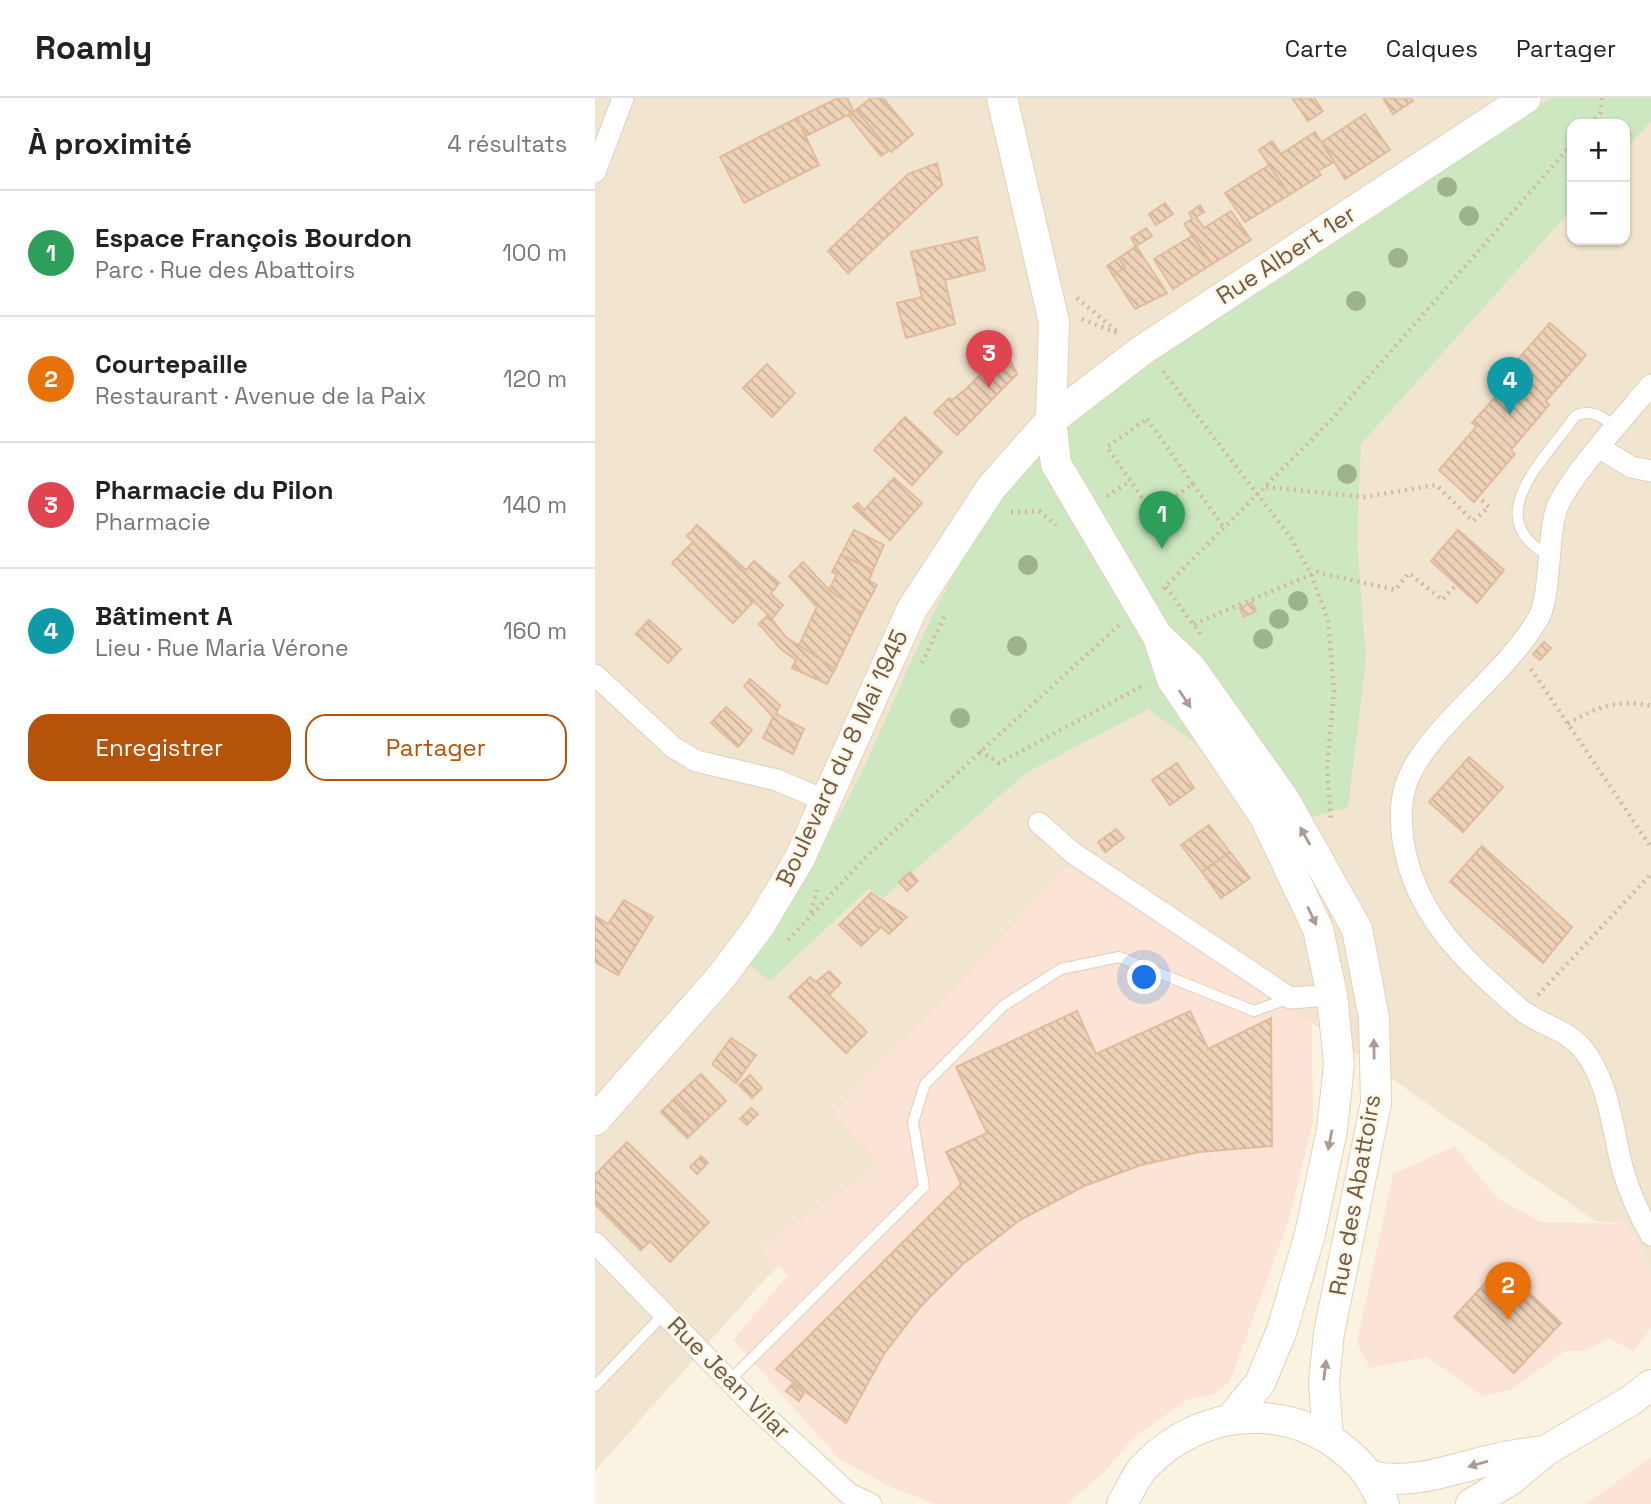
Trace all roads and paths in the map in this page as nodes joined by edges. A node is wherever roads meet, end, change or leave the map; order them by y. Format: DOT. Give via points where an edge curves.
graph roads {
  1 [pos="623,98"];
  2 [pos="1002,98"];
  3 [pos="1527,98"];
  4 [pos="1602,98"];
  5 [pos="1595,119"];
  6 [pos="1567,150"];
  7 [pos="595,172"];
  8 [pos="1076,297"];
  9 [pos="1141,351"];
  10 [pos="1651,385"];
  11 [pos="1051,421"];
  12 [pos="1616,428"];
  13 [pos="1600,448"];
  14 [pos="1651,471"];
  15 [pos="1193,484"];
  16 [pos="1265,487"];
  17 [pos="1257,494"];
  18 [pos="1479,497"];
  19 [pos="1008,513"];
  20 [pos="1060,528"];
  21 [pos="1224,528"];
  22 [pos="1548,555"];
  23 [pos="1311,574"];
  24 [pos="1457,584"];
  25 [pos="1141,605"];
  26 [pos="946,612"];
  27 [pos="1112,614"];
  28 [pos="1194,624"];
  29 [pos="1119,625"];
  30 [pos="1126,635"];
  31 [pos="1158,637"];
  32 [pos="1517,648"];
  33 [pos="918,673"];
  34 [pos="595,676"];
  35 [pos="1156,679"];
  36 [pos="1651,706"];
  37 [pos="1568,724"];
  38 [pos="981,751"];
  39 [pos="826,801"];
  40 [pos="1039,823"];
  41 [pos="1331,830"];
  42 [pos="1651,847"];
  43 [pos="1651,874"];
  44 [pos="819,880"];
  45 [pos="811,913"];
  46 [pos="784,944"];
  47 [pos="1332,995"];
  48 [pos="1290,998"];
  49 [pos="1523,1011"];
  50 [pos="595,1120"];
  51 [pos="1651,1235"];
  52 [pos="595,1243"];
  53 [pos="664,1314"];
  54 [pos="729,1381"];
  55 [pos="1651,1385"];
  56 [pos="595,1386"];
  57 [pos="1232,1418"];
  58 [pos="1328,1438"];
  59 [pos="1545,1451"];
  60 [pos="1369,1476"];
  61 [pos="871,1504"];
  62 [pos="1122,1504"];
  63 [pos="1384,1504"];
  64 [pos="1471,1504"];
  1 -- 7 [label="street"];
  2 -- 11 [label="main road" via="1054,322"];
  3 -- 9 [label="main road, Rue Albert 1er"];
  4 -- 5 [label="path"];
  6 -- 16 [label="path" via="1330,421"];
  8 -- 9 [label="path"];
  9 -- 11 [label="main road, Rue Albert 1er"];
  9 -- 17 [label="path" via="1168,376"];
  10 -- 12 [label="street"];
  11 -- 25 [label="main road" via="1056,464"];
  11 -- 39 [label="main road, Boulevard du 8 Mai 1945" via="991,488 912,609"];
  12 -- 13 [label="street"];
  12 -- 22 [label="lane" via="1596,413 1575,416 1525,486 1518,500 1517,520 1532,547"];
  13 -- 14 [label="street" via="1631,467"];
  13 -- 22 [label="street" via="1561,498"];
  15 -- 15 [label="path" via="1153,512 1107,447 1147,419"];
  15 -- 21 [label="path"];
  16 -- 17 [label="path"];
  16 -- 18 [label="path" via="1364,497 1436,485 1473,521 1489,507"];
  17 -- 21 [label="path"];
  17 -- 23 [label="path" via="1291,538"];
  19 -- 20 [label="path" via="1039,511"];
  21 -- 25 [label="path" via="1166,587"];
  22 -- 32 [label="street" via="1540,617"];
  23 -- 24 [label="path" via="1395,590 1409,573 1442,600"];
  23 -- 28 [label="path"];
  23 -- 41 [label="path" via="1328,620 1334,691 1327,768"];
  25 -- 29 [label="path"];
  25 -- 31 [label="main road"];
  26 -- 33 [label="path"];
  27 -- 29 [label="path"];
  29 -- 30 [label="path"];
  29 -- 38 [label="path"];
  31 -- 47 [label="main road, one-way" via="1172,679 1265,817 1318,929"];
  58 -- 31 [label="main road, Rue des Abattoirs, one-way" via="1324,1382 1329,1333 1375,1103 1374,1018 1357,929 1284,799 1191,668"];
  32 -- 37 [label="path"];
  32 -- 49 [label="street" via="1420,758 1403,785 1401,822 1416,893 1444,934"];
  34 -- 39 [label="street" via="673,747 696,761 777,780"];
  35 -- 38 [label="path" via="999,764"];
  36 -- 37 [label="path" via="1613,705 1587,712"];
  37 -- 42 [label="path"];
  38 -- 45 [label="path"];
  39 -- 50 [label="main road, Boulevard du 8 Mai 1945" via="800,858 760,925 722,976"];
  40 -- 48 [label="street" via="1073,853"];
  43 -- 49 [label="path"];
  44 -- 45 [label="path"];
  45 -- 46 [label="path"];
  47 -- 48 [label="street"];
  47 -- 57 [label="main road, one-way" via="1339,1064 1332,1130 1311,1234 1260,1384"];
  48 -- 54 [label="lane" via="1254,1011 1119,957 1061,969 1003,1006 925,1084 913,1122 924,1187"];
  49 -- 51 [label="street" via="1557,1027 1593,1064 1632,1197"];
  52 -- 53 [label="street, Rue Jean Vilar"];
  53 -- 54 [label="street, Rue Jean Vilar"];
  53 -- 56 [label="lane"];
  54 -- 61 [label="street, Rue Jean Vilar" via="849,1494"];
  55 -- 59 [label="main road"];
  57 -- 58 [label="main road" via="1280,1419"];
  57 -- 62 [label="main road" via="1178,1437 1142,1468"];
  58 -- 60 [label="main road"];
  59 -- 60 [label="main road, one-way" via="1496,1458 1432,1477 1388,1480"];
  59 -- 64 [label="main road" via="1512,1479"];
  60 -- 63 [label="main road"];
}
